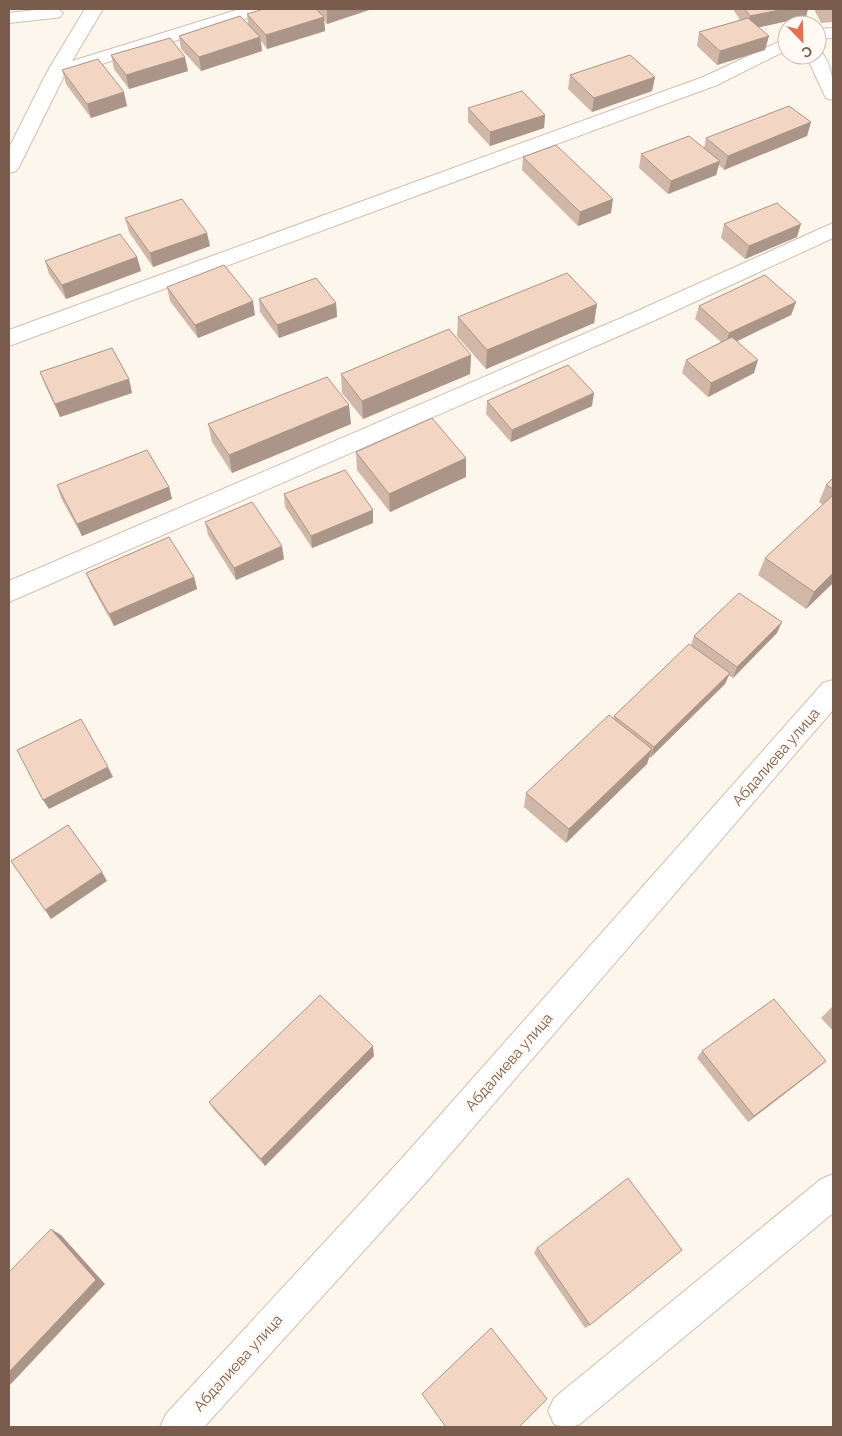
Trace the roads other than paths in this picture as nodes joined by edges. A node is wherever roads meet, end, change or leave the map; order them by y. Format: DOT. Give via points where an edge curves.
graph roads {
  1 [pos="94,9"];
  2 [pos="258,9"];
  3 [pos="54,13"];
  4 [pos="9,18"];
  5 [pos="777,48"];
  6 [pos="820,65"];
  7 [pos="56,72"];
  8 [pos="833,94"];
  9 [pos="9,167"];
  10 [pos="833,230"];
  11 [pos="9,338"];
  12 [pos="9,592"];
  13 [pos="833,691"];
  14 [pos="833,1191"];
  15 [pos="567,1411"];
  16 [pos="179,1427"];
  1 -- 7 [label="street"];
  2 -- 7 [label="street"];
  3 -- 4 [label="street"];
  5 -- 11 [label="street" via="710,81"];
  6 -- 8 [label="street"];
  7 -- 9 [label="street"];
  10 -- 12 [label="street" via="643,317"];
  13 -- 16 [label="street, Абдалиева улица" via="416,1168"];
  14 -- 15 [label="street"];
}
